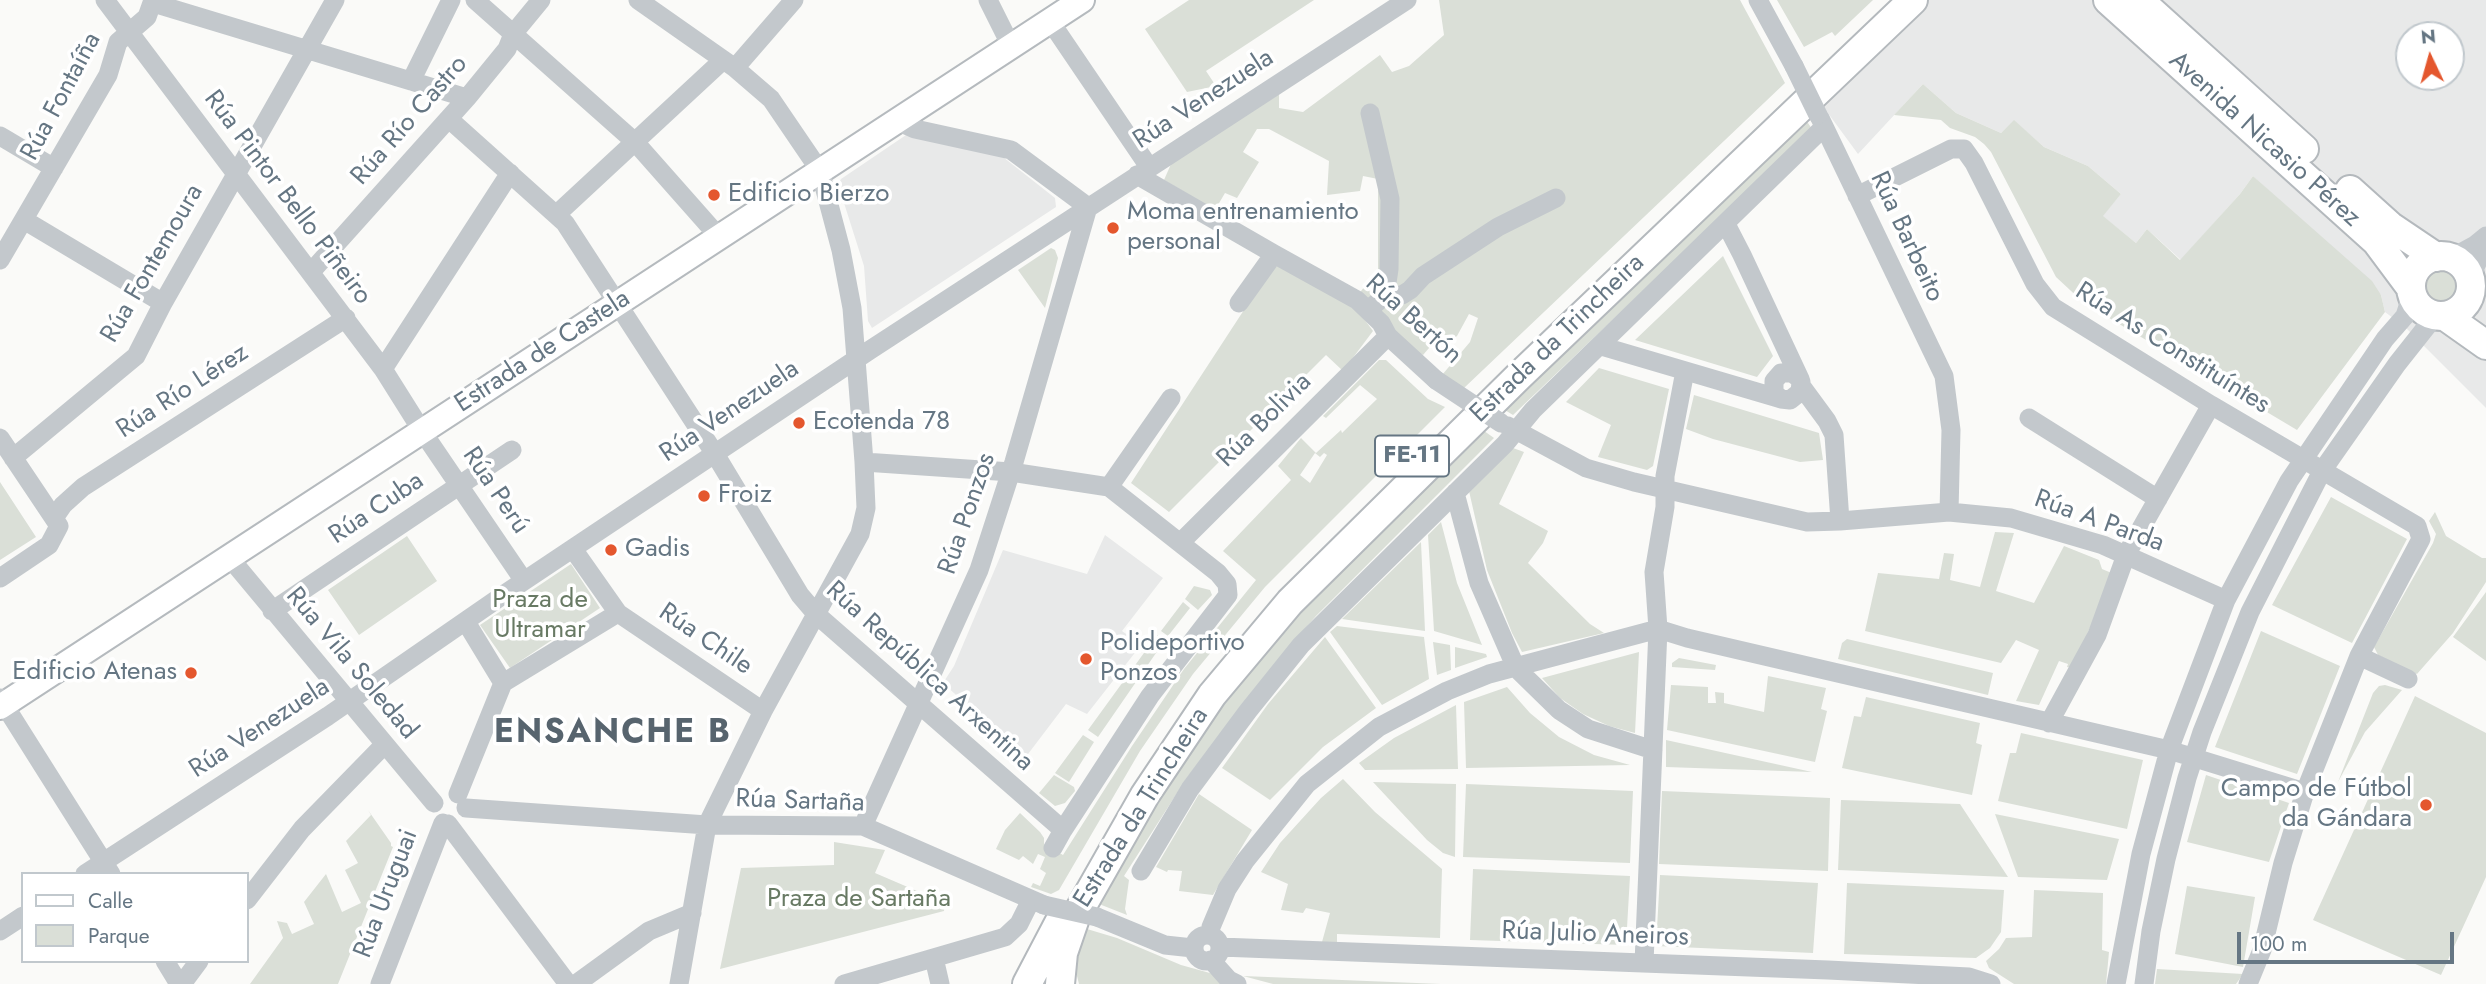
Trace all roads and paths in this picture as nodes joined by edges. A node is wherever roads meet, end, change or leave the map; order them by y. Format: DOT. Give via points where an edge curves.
graph roads {
  1 [pos="335,0"];
  2 [pos="451,0"];
  3 [pos="475,0"];
  4 [pos="541,0"];
  5 [pos="638,0"];
  6 [pos="794,0"];
  7 [pos="988,0"];
  8 [pos="1082,0"];
  9 [pos="1407,0"];
  10 [pos="1758,0"];
  11 [pos="1888,0"];
  12 [pos="1913,0"];
  13 [pos="2108,0"];
  14 [pos="2139,0"];
  15 [pos="153,1"];
  16 [pos="109,2"];
  17 [pos="1049,21"];
  18 [pos="128,32"];
  19 [pos="513,34"];
  20 [pos="1011,46"];
  21 [pos="307,49"];
  22 [pos="150,61"];
  23 [pos="729,65"];
  24 [pos="108,75"];
  25 [pos="411,81"];
  26 [pos="467,98"];
  27 [pos="1370,113"];
  28 [pos="449,119"];
  29 [pos="897,121"];
  30 [pos="1821,121"];
  31 [pos="0,136"];
  32 [pos="635,142"];
  33 [pos="54,168"];
  34 [pos="820,171"];
  35 [pos="1143,171"];
  36 [pos="510,173"];
  37 [pos="235,174"];
  38 [pos="1857,196"];
  39 [pos="1556,198"];
  40 [pos="1088,207"];
  41 [pos="557,214"];
  42 [pos="24,219"];
  43 [pos="1727,224"];
  44 [pos="2486,236"];
  45 [pos="719,237"];
  46 [pos="2486,244"];
  47 [pos="1274,254"];
  48 [pos="0,260"];
  49 [pos="2457,269"];
  50 [pos="311,272"];
  51 [pos="2411,291"];
  52 [pos="1385,296"];
  53 [pos="163,303"];
  54 [pos="1239,303"];
  55 [pos="617,304"];
  56 [pos="1369,309"];
  57 [pos="2486,312"];
  58 [pos="2440,316"];
  59 [pos="346,318"];
  60 [pos="1388,336"];
  61 [pos="2486,345"];
  62 [pos="1601,346"];
  63 [pos="856,359"];
  64 [pos="383,369"];
  65 [pos="1685,371"];
  66 [pos="1801,383"];
  67 [pos="1171,398"];
  68 [pos="2211,405"];
  69 [pos="2029,418"];
  70 [pos="1509,427"];
  71 [pos="422,431"];
  72 [pos="0,438"];
  73 [pos="512,450"];
  74 [pos="715,454"];
  75 [pos="13,458"];
  76 [pos="2303,460"];
  77 [pos="864,462"];
  78 [pos="2322,471"];
  79 [pos="1011,472"];
  80 [pos="459,485"];
  81 [pos="1109,487"];
  82 [pos="1664,489"];
  83 [pos="1455,493"];
  84 [pos="2158,499"];
  85 [pos="1950,512"];
  86 [pos="54,518"];
  87 [pos="1840,521"];
  88 [pos="1180,543"];
  89 [pos="573,548"];
  90 [pos="2126,555"];
  91 [pos="229,557"];
  92 [pos="0,578"];
  93 [pos="524,581"];
  94 [pos="2226,600"];
  95 [pos="272,611"];
  96 [pos="618,613"];
  97 [pos="817,615"];
  98 [pos="466,622"];
  99 [pos="1658,629"];
  100 [pos="2359,656"];
  101 [pos="1516,668"];
  102 [pos="2408,679"];
  103 [pos="503,683"];
  104 [pos="349,702"];
  105 [pos="919,702"];
  106 [pos="1,704"];
  107 [pos="763,711"];
  108 [pos="2049,723"];
  109 [pos="384,746"];
  110 [pos="1653,750"];
  111 [pos="2169,750"];
  112 [pos="2194,758"];
  113 [pos="2305,792"];
  114 [pos="462,801"];
  115 [pos="434,803"];
  116 [pos="446,824"];
  117 [pos="707,825"];
  118 [pos="863,826"];
  119 [pos="1063,830"];
  120 [pos="1053,848"];
  121 [pos="107,868"];
  122 [pos="1141,871"];
  123 [pos="248,899"];
  124 [pos="1038,902"];
  125 [pos="692,913"];
  126 [pos="21,917"];
  127 [pos="0,931"];
  128 [pos="1214,947"];
  129 [pos="934,958"];
  130 [pos="166,963"];
  131 [pos="197,963"];
  132 [pos="1644,963"];
  133 [pos="181,984"];
  134 [pos="380,984"];
  135 [pos="568,984"];
  136 [pos="576,984"];
  137 [pos="679,984"];
  138 [pos="844,984"];
  139 [pos="940,984"];
  140 [pos="1027,984"];
  141 [pos="1060,984"];
  142 [pos="1237,984"];
  143 [pos="1992,984"];
  144 [pos="2116,984"];
  145 [pos="2144,984"];
  146 [pos="2248,984"];
  1 -- 21 [label="street, Rúa Fontemoura"];
  2 -- 25 [label="street"];
  3 -- 19 [label="street"];
  4 -- 19 [label="street, Rúa Río Castro"];
  5 -- 23 [label="street"];
  6 -- 23 [label="street"];
  7 -- 20 [label="street"];
  8 -- 17 [label="main road, Estrada de Castela"];
  9 -- 35 [label="street, Rúa Venezuela"];
  10 -- 30 [label="street, Rúa Barbeito, bridge"];
  11 -- 140 [label="highway, Estrada da Trincheira / FE-11" via="1506,363 1281,587 1200,682 1129,786"];
  12 -- 141 [label="highway, Estrada da Trincheira / FE-11" via="1290,602 1212,695 1145,795 1075,918 1063,953"];
  13 -- 51 [label="highway, Avenida Nicasio Pérez" via="2367,232"];
  14 -- 49 [label="highway, Avenida Nicasio Pérez" via="2390,226"];
  15 -- 18 [label="street, Rúa Fontaíña" via="146,18"];
  15 -- 21 [label="street"];
  16 -- 18 [label="street, Rúa Pintor Bello Piñeiro"];
  17 -- 20 [label="main road, Estrada de Castela"];
  17 -- 35 [label="street"];
  18 -- 22 [label="street, Rúa Pintor Bello Piñeiro"];
  18 -- 24 [label="street, Rúa Fontaíña" via="118,42"];
  19 -- 26 [label="street, Rúa Río Castro" via="507,49"];
  19 -- 32 [label="street"];
  20 -- 29 [label="main road, Estrada de Castela"];
  21 -- 25 [label="street"];
  21 -- 37 [label="street, Rúa Fontemoura"];
  22 -- 24 [label="street" via="121,62"];
  22 -- 37 [label="street, Rúa Pintor Bello Piñeiro"];
  23 -- 32 [label="street"];
  23 -- 34 [label="street" via="771,99"];
  24 -- 33 [label="street, Rúa Fontaíña"];
  25 -- 26 [label="street"];
  26 -- 28 [label="street, Rúa Río Castro"];
  27 -- 52 [label="street" via="1390,199"];
  28 -- 36 [label="street, Rúa República Arxentina"];
  28 -- 50 [label="street, Rúa Río Castro"];
  29 -- 34 [label="main road, Estrada de Castela"];
  29 -- 40 [label="street" via="1011,150"];
  30 -- 38 [label="street, Rúa Barbeito"];
  30 -- 43 [label="street"];
  31 -- 33 [label="street"];
  32 -- 41 [label="street"];
  32 -- 45 [label="street"];
  33 -- 42 [label="street, Rúa Fontaíña"];
  34 -- 45 [label="main road, Estrada de Castela"];
  34 -- 63 [label="street" via="846,273"];
  35 -- 40 [label="street, Rúa Venezuela"];
  35 -- 47 [label="street, Rúa Bertón"];
  36 -- 41 [label="street, Rúa República Arxentina"];
  36 -- 64 [label="street"];
  37 -- 50 [label="street, Rúa Pintor Bello Piñeiro"];
  37 -- 53 [label="street, Rúa Fontemoura"];
  38 -- 68 [label="street, Rúa As Constituíntes" via="1951,149 1964,149 2035,284 2053,307"];
  38 -- 85 [label="street, Rúa Barbeito" via="1944,376 1951,430"];
  39 -- 52 [label="street" via="1498,227 1402,295"];
  40 -- 63 [label="street, Rúa Venezuela"];
  40 -- 79 [label="street, Rúa Ponzos"];
  41 -- 55 [label="street, Rúa República Arxentina"];
  42 -- 48 [label="street, Rúa Fontaíña"];
  42 -- 53 [label="street"];
  43 -- 62 [label="street"];
  43 -- 66 [label="street"];
  44 -- 49 [label="street"];
  45 -- 55 [label="main road, Estrada de Castela"];
  46 -- 49 [label="street"];
  47 -- 54 [label="street"];
  47 -- 56 [label="street, Rúa Bertón"];
  49 -- 51 [label="highway" via="2420,264 2411,279"];
  49 -- 57 [label="highway, Avenida Nicasio Pérez"];
  49 -- 58 [label="highway" via="2467,301"];
  50 -- 59 [label="street, Rúa Pintor Bello Piñeiro"];
  51 -- 58 [label="highway" via="2420,308"];
  51 -- 76 [label="street" via="2405,316"];
  52 -- 56 [label="street"];
  53 -- 75 [label="street, Rúa Fontemoura" via="136,356"];
  55 -- 71 [label="main road, Estrada de Castela"];
  55 -- 74 [label="street, Rúa República Arxentina"];
  56 -- 60 [label="street, Rúa Bertón"];
  58 -- 61 [label="highway"];
  58 -- 78 [label="street" via="2390,374"];
  59 -- 64 [label="street, Rúa Pintor Bello Piñeiro"];
  59 -- 86 [label="street, Rúa Río Lérez" via="83,487"];
  60 -- 70 [label="street, Rúa Bertón, bridge" via="1436,380"];
  60 -- 88 [label="street, Rúa Bolivia"];
  62 -- 65 [label="street"];
  62 -- 70 [label="street"];
  63 -- 74 [label="street, Rúa Venezuela"];
  63 -- 77 [label="street"];
  64 -- 71 [label="street, Rúa Pintor Bello Piñeiro"];
  65 -- 66 [label="street" via="1790,400"];
  65 -- 82 [label="street"];
  66 -- 87 [label="street" via="1834,435"];
  67 -- 81 [label="street"];
  68 -- 76 [label="street, Rúa As Constituíntes"];
  68 -- 84 [label="street"];
  69 -- 84 [label="street, Rúa A Parda"];
  70 -- 82 [label="street, Rúa Bertón" via="1586,468"];
  70 -- 83 [label="street"];
  71 -- 80 [label="street, Rúa Perú"];
  71 -- 91 [label="main road, Estrada de Castela"];
  72 -- 75 [label="street"];
  73 -- 80 [label="street, Rúa Cuba"];
  74 -- 89 [label="street, Rúa Venezuela"];
  74 -- 97 [label="street, Rúa República Arxentina" via="800,595"];
  75 -- 86 [label="street"];
  76 -- 78 [label="street, Rúa As Constituíntes"];
  76 -- 94 [label="street"];
  77 -- 79 [label="street"];
  77 -- 97 [label="street" via="866,508 860,534"];
  78 -- 100 [label="street, Rúa As Constituíntes" via="2417,526 2421,539"];
  78 -- 112 [label="street" via="2250,612"];
  79 -- 81 [label="street"];
  79 -- 105 [label="street, Rúa Ponzos" via="979,570"];
  80 -- 93 [label="street, Rúa Perú"];
  80 -- 95 [label="street, Rúa Cuba"];
  81 -- 88 [label="street"];
  82 -- 87 [label="street, Rúa Bertón" via="1807,522"];
  82 -- 99 [label="street" via="1654,572"];
  83 -- 101 [label="street" via="1479,583"];
  83 -- 122 [label="street" via="1301,645 1190,789"];
  84 -- 90 [label="street"];
  85 -- 87 [label="street, Rúa Bertón"];
  85 -- 90 [label="street, Rúa A Parda" via="2011,519"];
  86 -- 92 [label="street" via="59,526 49,545"];
  88 -- 119 [label="street" via="1218,573 1227,584 1228,595 1150,696"];
  89 -- 93 [label="street, Rúa Venezuela"];
  89 -- 96 [label="street"];
  90 -- 94 [label="street, Rúa A Parda"];
  90 -- 108 [label="street" via="2097,635"];
  91 -- 95 [label="street, Rúa Vila Soledad"];
  91 -- 106 [label="main road, Estrada de Castela"];
  93 -- 98 [label="street, Rúa Venezuela"];
  94 -- 111 [label="street"];
  95 -- 104 [label="street, Rúa Vila Soledad"];
  96 -- 103 [label="street"];
  96 -- 107 [label="street, Rúa Chile"];
  97 -- 105 [label="street, Rúa República Arxentina"];
  97 -- 107 [label="street"];
  98 -- 103 [label="street"];
  98 -- 104 [label="street, Rúa Venezuela"];
  99 -- 101 [label="street"];
  99 -- 108 [label="street"];
  99 -- 110 [label="street"];
  100 -- 102 [label="street"];
  100 -- 113 [label="street, Rúa As Constituíntes"];
  101 -- 110 [label="street" via="1559,710 1588,729"];
  101 -- 128 [label="street" via="1461,685 1412,708 1379,727 1307,784 1227,889 1211,927"];
  103 -- 114 [label="street"];
  104 -- 109 [label="street, Rúa Vila Soledad"];
  104 -- 121 [label="street, Rúa Venezuela"];
  105 -- 118 [label="street, Rúa Ponzos"];
  105 -- 119 [label="street, Rúa República Arxentina"];
  106 -- 121 [label="street"];
  107 -- 117 [label="street"];
  108 -- 111 [label="street"];
  109 -- 115 [label="street, Rúa Vila Soledad"];
  109 -- 123 [label="street" via="302,829"];
  110 -- 132 [label="street"];
  111 -- 112 [label="street"];
  111 -- 144 [label="street" via="2141,854"];
  112 -- 113 [label="street"];
  112 -- 145 [label="street" via="2166,859"];
  113 -- 146 [label="street, Rúa As Constituíntes" via="2262,950"];
  114 -- 115 [label="street" via="444,793"];
  114 -- 116 [label="street" via="463,818"];
  114 -- 117 [label="street, Rúa Sartaña"];
  115 -- 116 [label="street" via="436,817"];
  116 -- 134 [label="street, Rúa Uruguai"];
  116 -- 135 [label="street"];
  117 -- 118 [label="street, Rúa Sartaña"];
  117 -- 125 [label="street"];
  118 -- 124 [label="street, Rúa Sartaña"];
  119 -- 120 [label="street"];
  124 -- 128 [label="street, Rúa Sartaña, bridge" via="1097,917 1165,945 1193,948 1199,937"];
  124 -- 129 [label="street" via="1005,937"];
  125 -- 136 [label="street" via="649,931"];
  125 -- 137 [label="street"];
  126 -- 127 [label="street"];
  128 -- 132 [label="street, Rúa Julio Aneiros"];
  128 -- 142 [label="street" via="1229,980"];
  129 -- 138 [label="street"];
  129 -- 139 [label="street"];
  130 -- 133 [label="street"];
  131 -- 133 [label="street"];
  132 -- 143 [label="street, Rúa Julio Aneiros" via="1969,977"];
}
